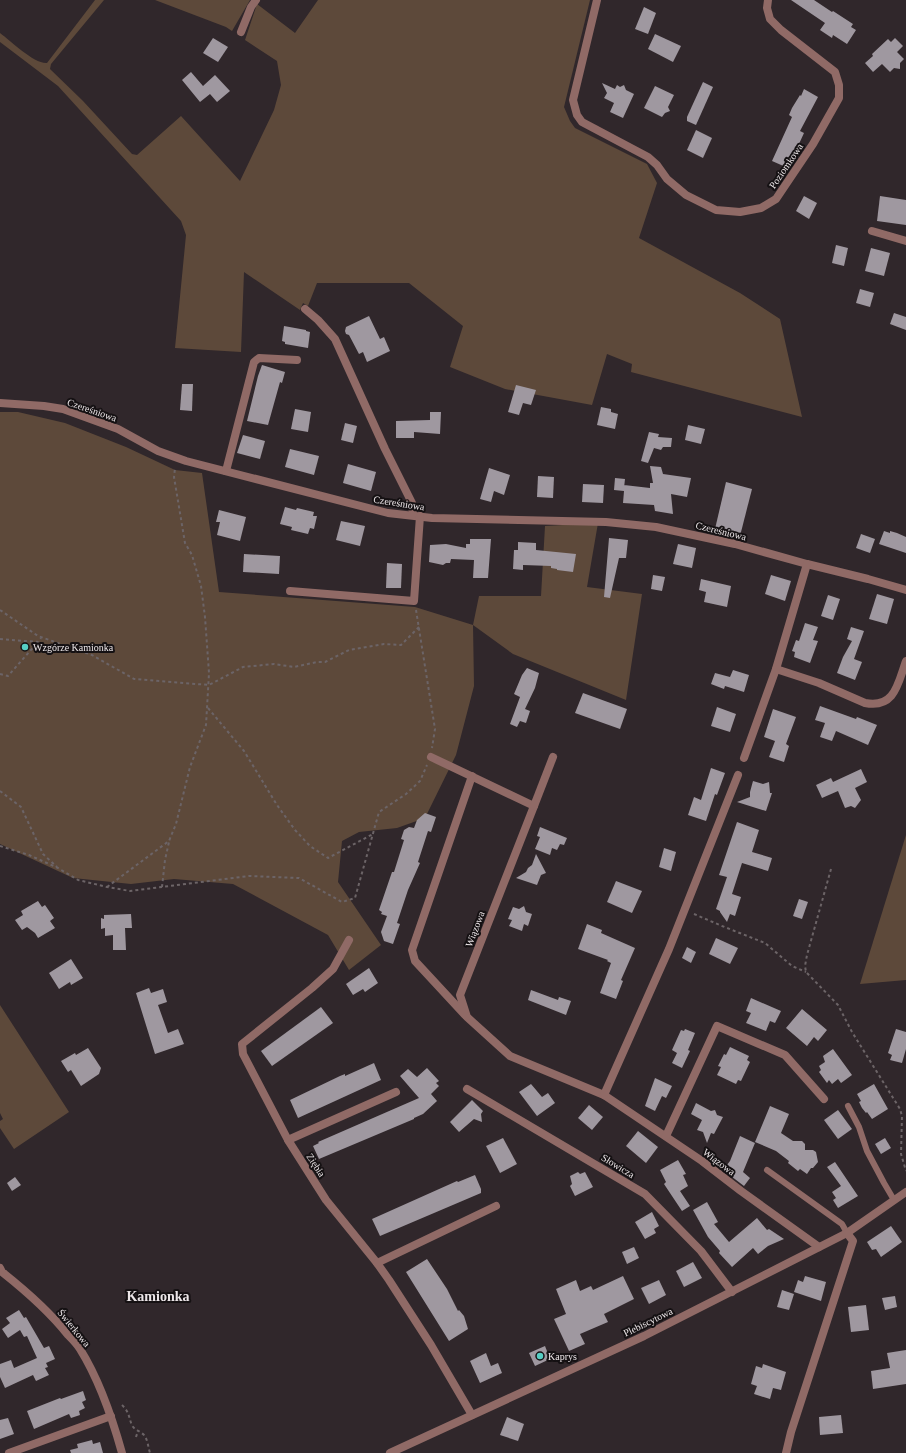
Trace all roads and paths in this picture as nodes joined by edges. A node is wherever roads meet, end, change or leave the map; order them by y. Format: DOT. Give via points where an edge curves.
graph roads {
  1 [pos="256,0"];
  2 [pos="597,0"];
  3 [pos="768,0"];
  4 [pos="241,32"];
  5 [pos="872,231"];
  6 [pos="906,241"];
  7 [pos="305,309"];
  8 [pos="297,360"];
  9 [pos="0,403"];
  10 [pos="177,458"];
  11 [pos="226,471"];
  12 [pos="416,516"];
  13 [pos="807,564"];
  14 [pos="906,590"];
  15 [pos="290,591"];
  16 [pos="414,601"];
  17 [pos="0,610"];
  18 [pos="419,627"];
  19 [pos="41,638"];
  20 [pos="0,639"];
  21 [pos="38,642"];
  22 [pos="906,661"];
  23 [pos="776,669"];
  24 [pos="0,674"];
  25 [pos="209,685"];
  26 [pos="208,708"];
  27 [pos="431,757"];
  28 [pos="553,757"];
  29 [pos="744,758"];
  30 [pos="738,775"];
  31 [pos="472,776"];
  32 [pos="0,791"];
  33 [pos="534,806"];
  34 [pos="373,834"];
  35 [pos="169,841"];
  36 [pos="0,846"];
  37 [pos="58,868"];
  38 [pos="831,868"];
  39 [pos="107,887"];
  40 [pos="162,887"];
  41 [pos="685,909"];
  42 [pos="349,940"];
  43 [pos="806,972"];
  44 [pos="467,1017"];
  45 [pos="467,1089"];
  46 [pos="396,1092"];
  47 [pos="604,1095"];
  48 [pos="824,1099"];
  49 [pos="848,1106"];
  50 [pos="666,1136"];
  51 [pos="288,1140"];
  52 [pos="767,1170"];
  53 [pos="906,1170"];
  54 [pos="906,1192"];
  55 [pos="894,1200"];
  56 [pos="496,1206"];
  57 [pos="847,1233"];
  58 [pos="819,1247"];
  59 [pos="377,1263"];
  60 [pos="1,1271"];
  61 [pos="732,1292"];
  62 [pos="122,1405"];
  63 [pos="472,1415"];
  64 [pos="112,1416"];
  65 [pos="138,1432"];
  66 [pos="136,1436"];
  67 [pos="9,1453"];
  68 [pos="122,1453"];
  69 [pos="150,1453"];
  70 [pos="390,1453"];
  71 [pos="786,1453"];
  1 -- 4 [label="street"];
  2 -- 3 [label="street, Poziomkowa" via="573,100 577,115 582,122 648,157 667,179 686,195 716,210 740,212 761,208 776,199 813,144 839,98 836,72 770,19 766,8"];
  5 -- 6 [label="street"];
  7 -- 12 [label="street" via="335,339 412,502"];
  8 -- 11 [label="street" via="259,358 254,362"];
  9 -- 10 [label="street, Czereśniowa" via="63,409 118,429 158,451"];
  10 -- 11 [label="street, Czereśniowa"];
  10 -- 25 [label="path" via="174,477 185,543 192,555 201,586"];
  11 -- 12 [label="street, Czereśniowa" via="356,506"];
  12 -- 13 [label="street, Czereśniowa" via="606,522 656,527 735,544"];
  12 -- 16 [label="street"];
  13 -- 14 [label="street, Czereśniowa"];
  13 -- 23 [label="street"];
  15 -- 16 [label="street"];
  16 -- 18 [label="path"];
  17 -- 19 [label="path"];
  18 -- 25 [label="path" via="401,645 384,644 348,650 325,662 294,667 274,664 243,667"];
  18 -- 27 [label="path" via="435,729"];
  19 -- 21 [label="path"];
  19 -- 25 [label="path" via="92,655 134,679"];
  20 -- 21 [label="path"];
  21 -- 24 [label="path" via="8,676"];
  22 -- 23 [label="street" via="892,696 882,704 865,703 819,683"];
  23 -- 29 [label="street"];
  25 -- 26 [label="path"];
  26 -- 34 [label="path" via="244,751 277,805 310,846 328,858"];
  26 -- 35 [label="path" via="206,725 190,767 176,824"];
  27 -- 31 [label="street"];
  27 -- 34 [label="path" via="420,781 380,812"];
  28 -- 33 [label="street, Wiązowa"];
  30 -- 41 [label="street"];
  31 -- 33 [label="street"];
  31 -- 44 [label="street" via="412,950 415,961"];
  32 -- 37 [label="path" via="21,807 43,854"];
  33 -- 44 [label="street, Wiązowa" via="460,995"];
  34 -- 40 [label="path" via="355,898 342,902 299,878 249,876"];
  35 -- 39 [label="path"];
  35 -- 40 [label="path"];
  36 -- 37 [label="path"];
  37 -- 39 [label="path" via="78,880"];
  38 -- 43 [label="path" via="807,955"];
  39 -- 40 [label="path" via="130,891"];
  41 -- 43 [label="path" via="765,943 792,966"];
  41 -- 47 [label="street"];
  42 -- 51 [label="street, Ziębia" via="333,969 242,1044 243,1054"];
  43 -- 53 [label="path" via="838,1005 900,1109 901,1154"];
  44 -- 47 [label="street, Wiązowa" via="510,1056"];
  45 -- 61 [label="street, Słowicza" via="645,1194 701,1251"];
  46 -- 51 [label="street"];
  47 -- 50 [label="street, Wiązowa"];
  48 -- 50 [label="street" via="785,1055 717,1026"];
  49 -- 55 [label="lane" via="867,1151"];
  50 -- 58 [label="street, Wiązowa"];
  51 -- 59 [label="street, Ziębia" via="326,1200"];
  52 -- 57 [label="lane" via="842,1224"];
  54 -- 55 [label="street, Plebiscytowa"];
  55 -- 57 [label="street, Plebiscytowa"];
  56 -- 59 [label="street"];
  57 -- 58 [label="street, Plebiscytowa"];
  57 -- 71 [label="street" via="853,1241"];
  58 -- 61 [label="street, Plebiscytowa"];
  59 -- 63 [label="street, Ziębia" via="431,1345"];
  60 -- 64 [label="street, Świerkowa" via="56,1319 79,1348"];
  61 -- 63 [label="street, Plebiscytowa" via="644,1336"];
  62 -- 65 [label="path" via="128,1411 132,1426"];
  63 -- 70 [label="street, Plebiscytowa"];
  64 -- 67 [label="street"];
  64 -- 68 [label="street, Świerkowa"];
  65 -- 66 [label="path"];
  65 -- 69 [label="path" via="146,1439"];
}
